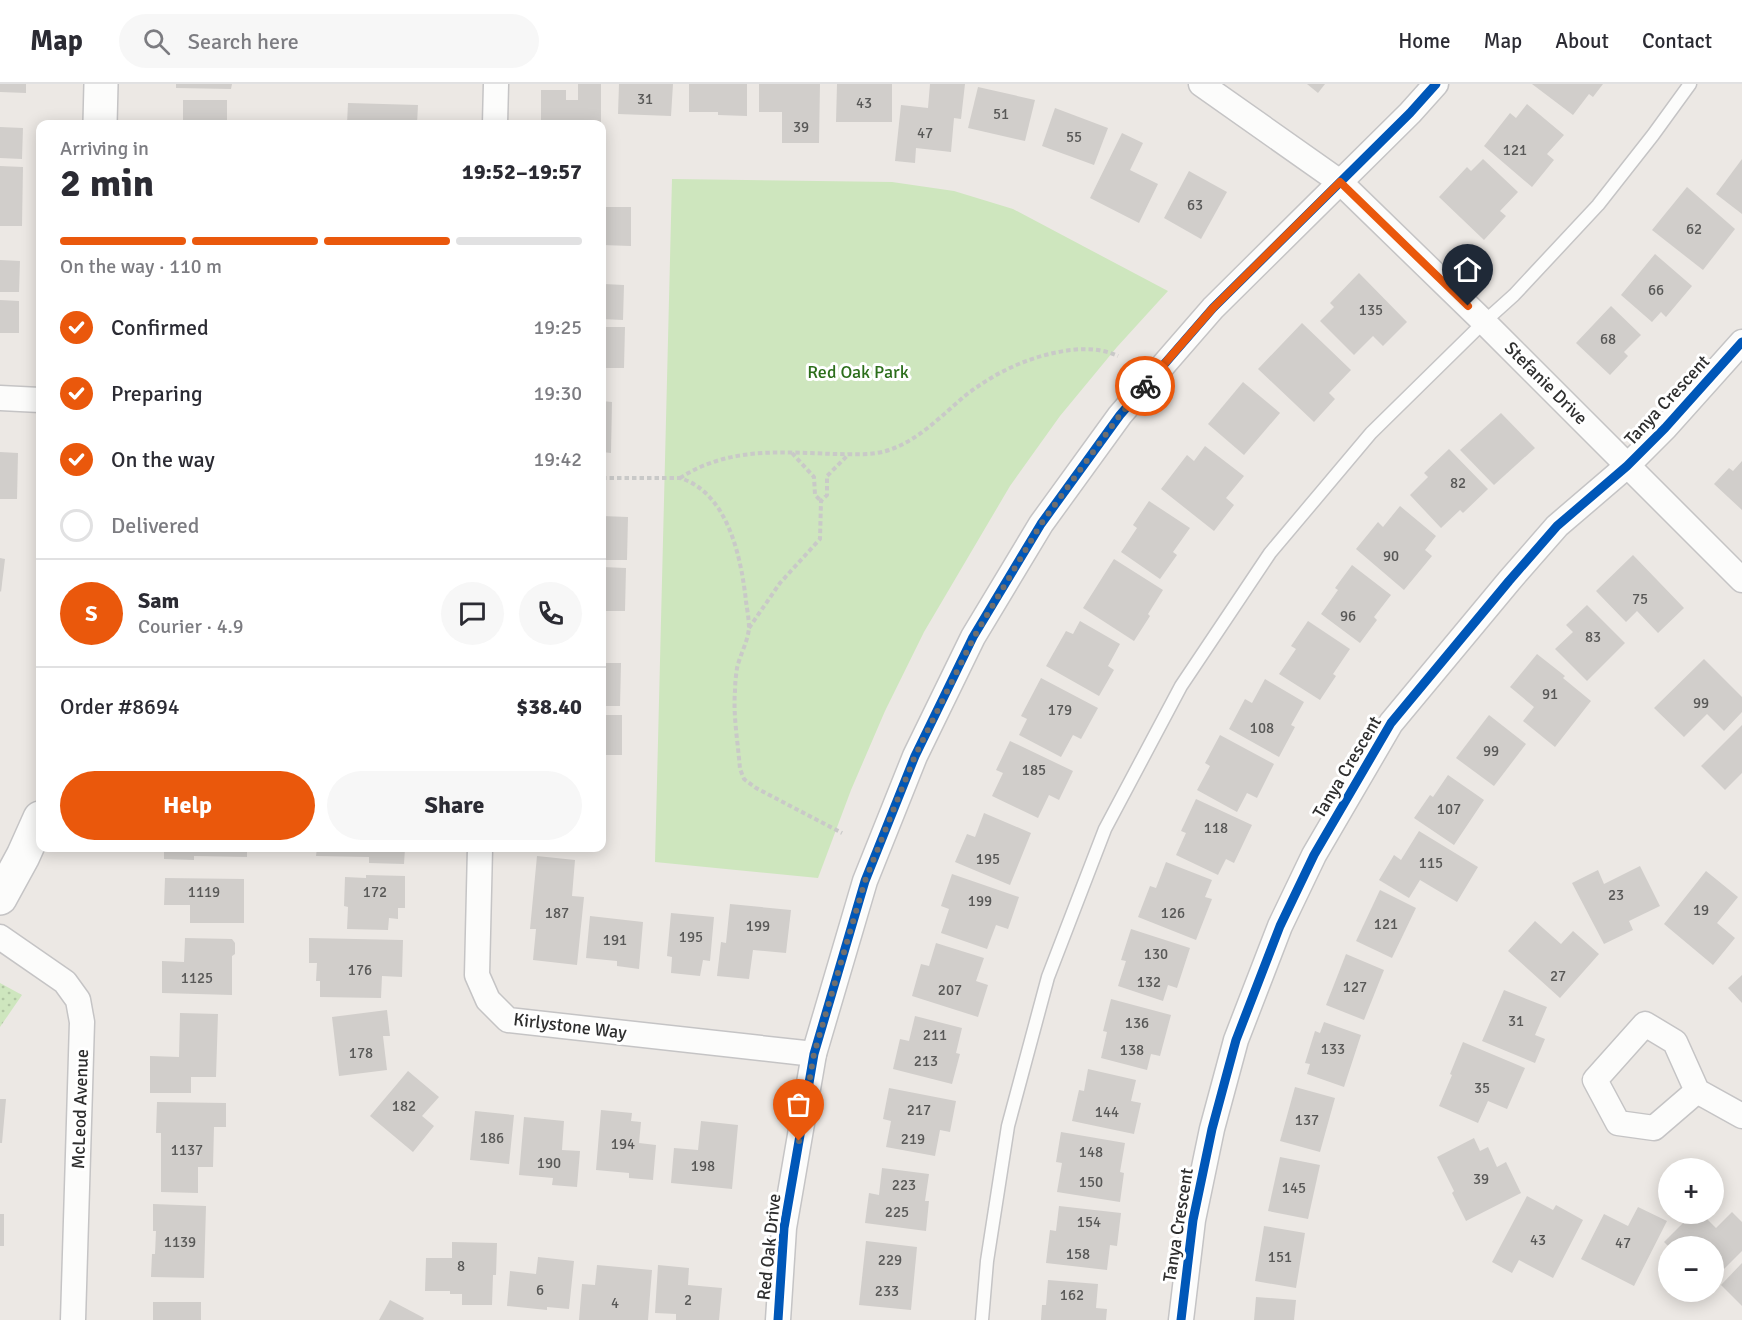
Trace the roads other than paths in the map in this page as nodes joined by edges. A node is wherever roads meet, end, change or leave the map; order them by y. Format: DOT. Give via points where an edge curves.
graph roads {
  1 [pos="101,84"];
  2 [pos="496,84"];
  3 [pos="1201,84"];
  4 [pos="1436,84"];
  5 [pos="1690,84"];
  6 [pos="100,120"];
  7 [pos="495,120"];
  8 [pos="1340,182"];
  9 [pos="1484,322"];
  10 [pos="1742,342"];
  11 [pos="0,398"];
  12 [pos="36,400"];
  13 [pos="1627,466"];
  14 [pos="1742,580"];
  15 [pos="36,827"];
  16 [pos="480,852"];
  17 [pos="0,898"];
  18 [pos="0,937"];
  19 [pos="814,1054"];
  20 [pos="1697,1091"];
  21 [pos="1742,1116"];
  22 [pos="74,1320"];
  23 [pos="778,1320"];
  24 [pos="982,1320"];
  25 [pos="1182,1320"];
  1 -- 6 [label="street"];
  2 -- 7 [label="street"];
  3 -- 8 [label="street, Stefanie Drive"];
  4 -- 8 [label="street, Red Oak Drive"];
  5 -- 9 [label="lane" via="1598,205"];
  8 -- 9 [label="street, Stefanie Drive"];
  8 -- 19 [label="street, Red Oak Drive" via="1205,317 1120,415 1041,524 974,637 915,756 865,881"];
  9 -- 13 [label="street, Stefanie Drive"];
  9 -- 24 [label="lane" via="1371,433 1270,553 1181,686 1105,829 1048,977 1008,1126"];
  10 -- 13 [label="street, Tanya Crescent"];
  11 -- 12 [label="street"];
  13 -- 14 [label="street, Stefanie Drive"];
  13 -- 25 [label="street, Tanya Crescent" via="1557,526 1391,723 1314,855 1280,926 1236,1040 1193,1220"];
  15 -- 17 [label="street"];
  16 -- 19 [label="street, Kirlystone Way" via="477,975 488,1000 508,1020"];
  18 -- 22 [label="street, McLeod Avenue" via="65,982 78,1000 82,1022"];
  19 -- 23 [label="street, Red Oak Drive" via="784,1228"];
  20 -- 20 [label="street" via="1654,1128 1618,1123 1595,1080 1645,1024 1675,1042"];
  20 -- 21 [label="street"];
}
